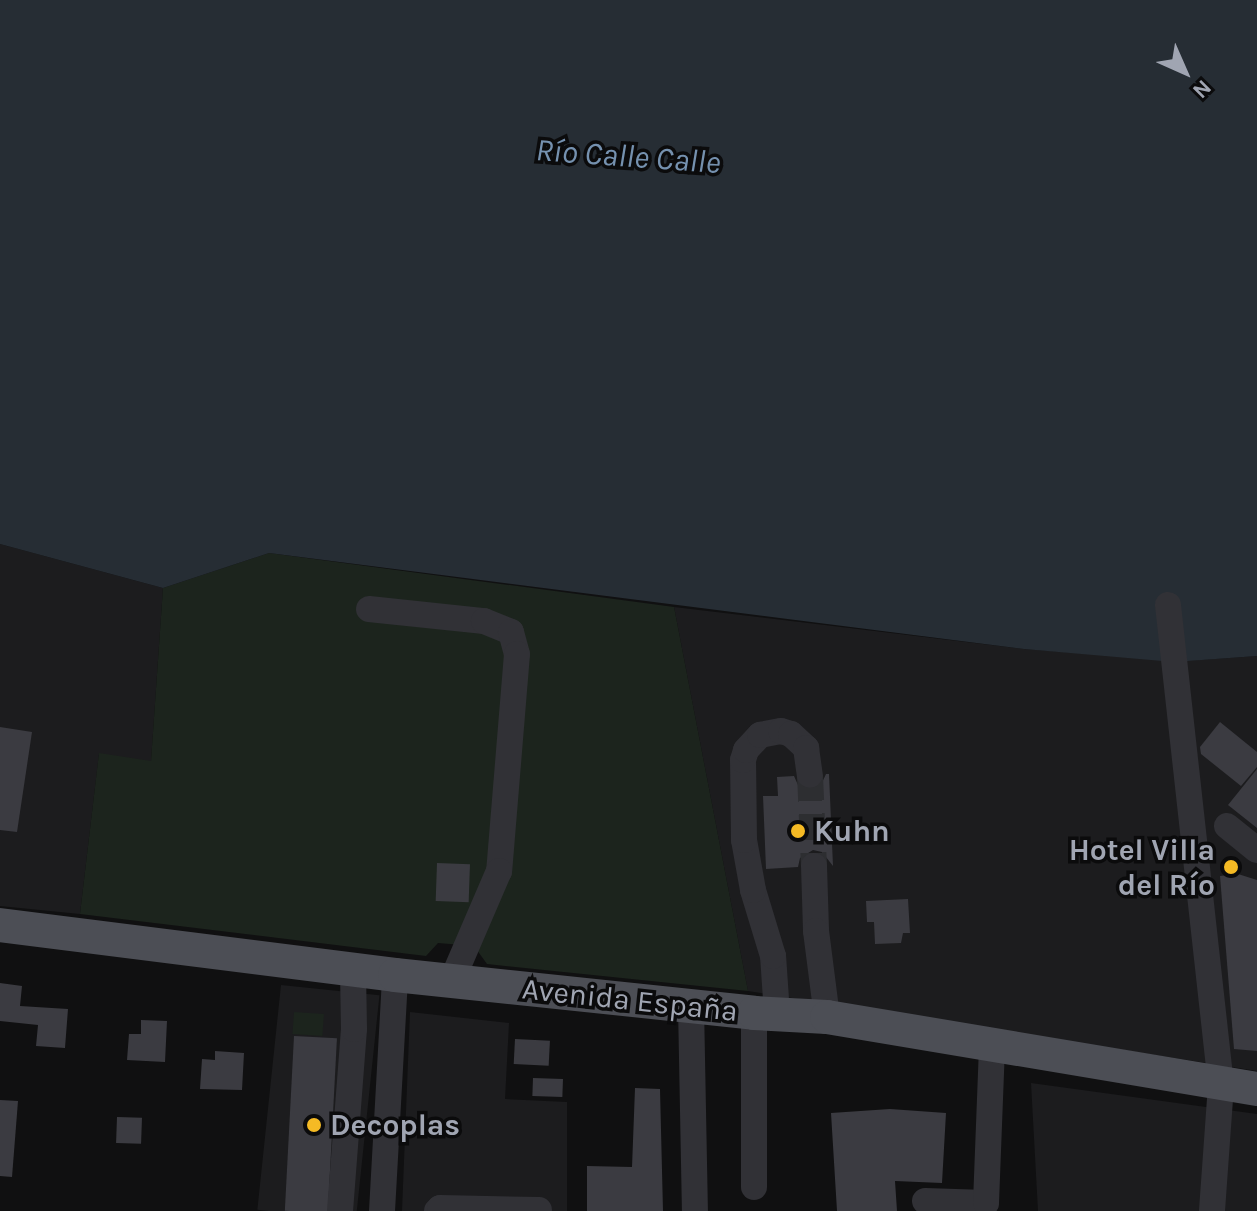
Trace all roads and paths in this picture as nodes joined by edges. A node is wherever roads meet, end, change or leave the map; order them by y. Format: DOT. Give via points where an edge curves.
graph roads {
  1 [pos="1168,605"];
  2 [pos="369,609"];
  3 [pos="810,775"];
  4 [pos="1227,826"];
  5 [pos="1257,850"];
  6 [pos="814,866"];
  7 [pos="0,925"];
  8 [pos="353,969"];
  9 [pos="395,975"];
  10 [pos="452,980"];
  11 [pos="691,1006"];
  12 [pos="765,1014"];
  13 [pos="827,1017"];
  14 [pos="992,1047"];
  15 [pos="1221,1085"];
  16 [pos="1257,1089"];
  17 [pos="754,1187"];
  18 [pos="925,1201"];
  19 [pos="539,1210"];
  20 [pos="340,1211"];
  21 [pos="382,1211"];
  22 [pos="437,1211"];
  23 [pos="695,1211"];
  24 [pos="1212,1211"];
  1 -- 15 [label="street"];
  2 -- 10 [label="street" via="484,621 511,632 517,654 499,871"];
  3 -- 12 [label="street" via="806,748 791,734 760,735 746,750 744,840 773,956"];
  4 -- 5 [label="street"];
  6 -- 13 [label="street"];
  7 -- 8 [label="main road, Avenida España"];
  8 -- 9 [label="main road, Avenida España"];
  8 -- 20 [label="street" via="354,1029"];
  9 -- 10 [label="main road, Avenida España"];
  9 -- 21 [label="street"];
  10 -- 11 [label="main road, Avenida España"];
  11 -- 12 [label="main road, Avenida España"];
  11 -- 23 [label="street"];
  12 -- 13 [label="main road, Avenida España"];
  12 -- 17 [label="street" via="751,1059"];
  13 -- 14 [label="main road, Avenida España"];
  14 -- 15 [label="main road, Avenida España"];
  14 -- 18 [label="street" via="986,1203"];
  15 -- 16 [label="main road, Avenida España"];
  15 -- 24 [label="street"];
  19 -- 22 [label="street"];
}
